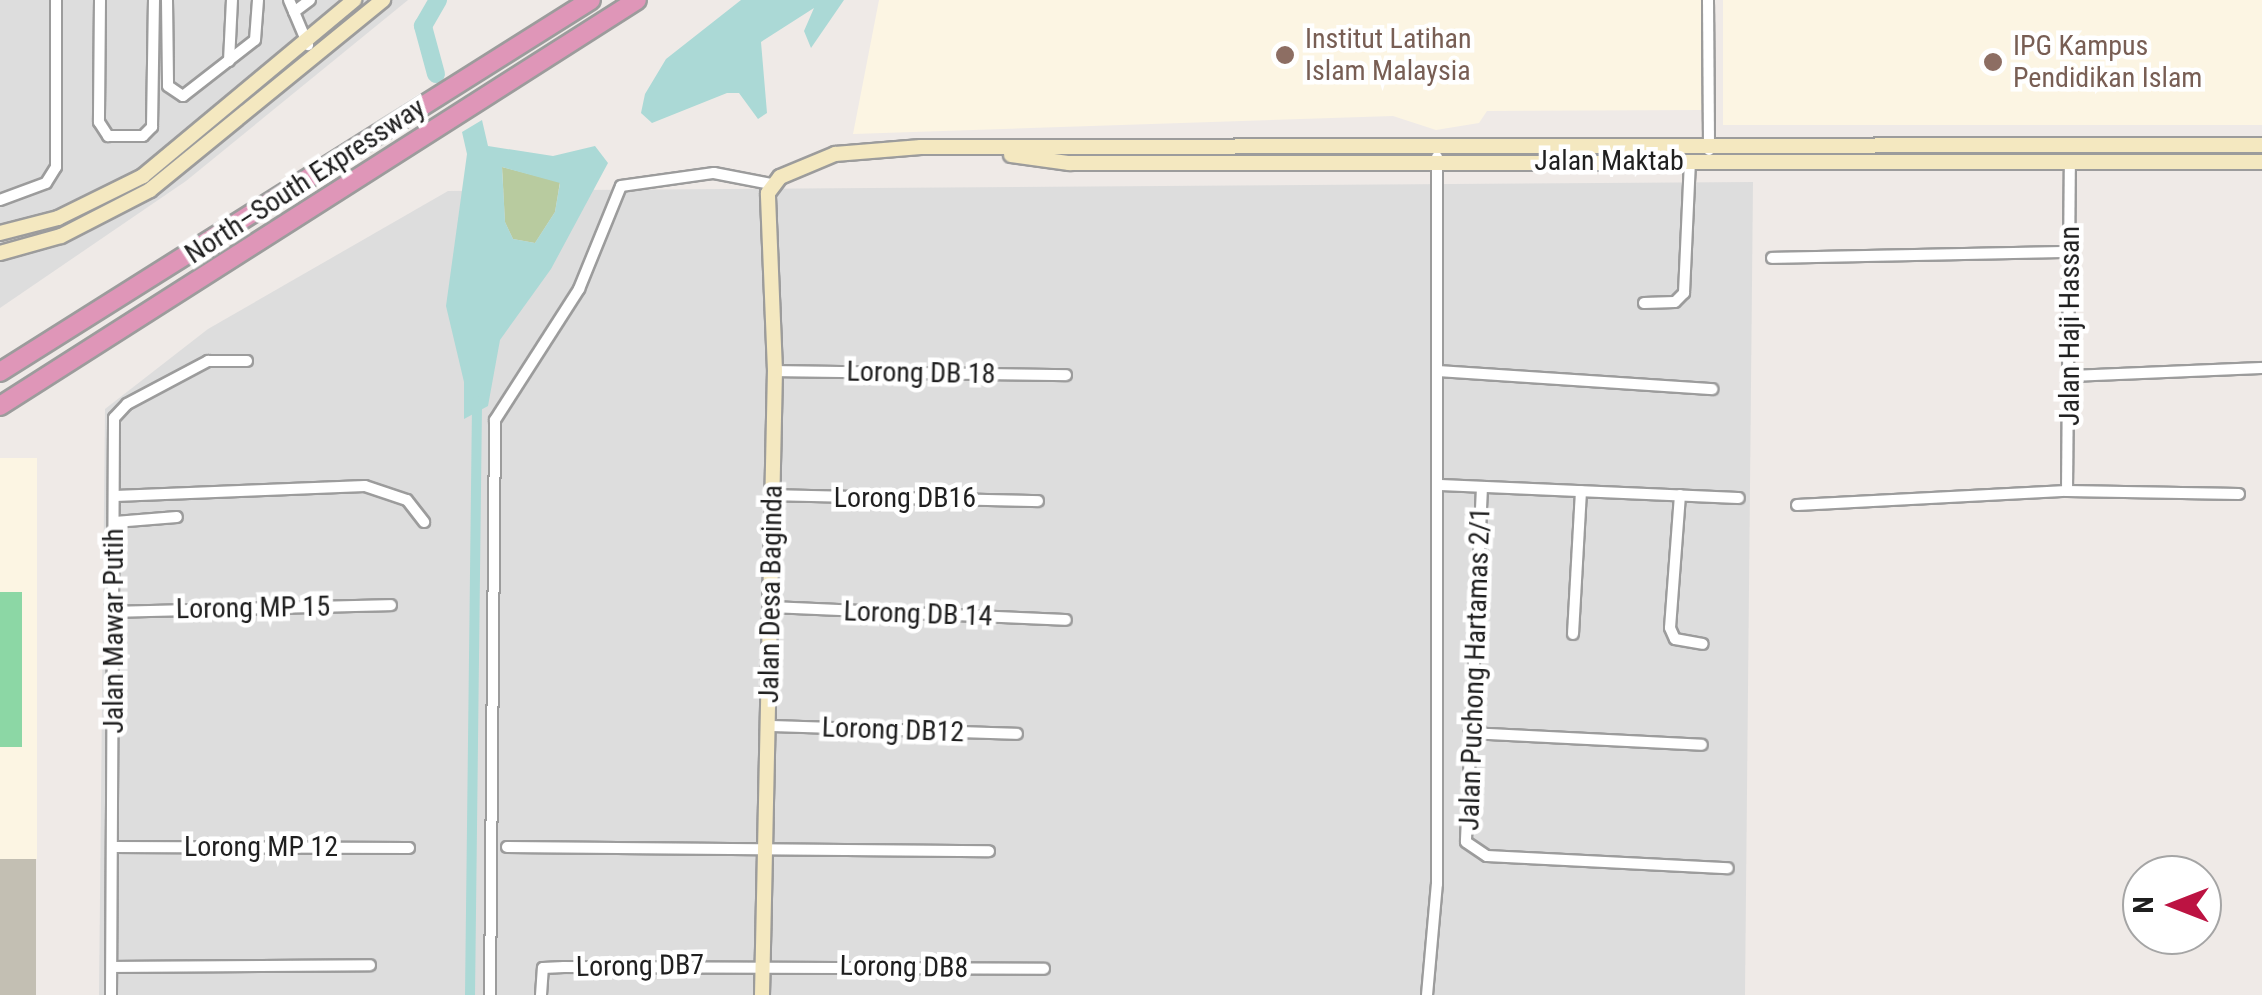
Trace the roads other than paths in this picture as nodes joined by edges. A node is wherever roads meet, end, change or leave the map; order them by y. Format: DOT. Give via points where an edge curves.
graph roads {
  1 [pos="56,0"];
  2 [pos="100,0"];
  3 [pos="154,0"];
  4 [pos="168,0"];
  5 [pos="232,0"];
  6 [pos="258,0"];
  7 [pos="289,0"];
  8 [pos="310,0"];
  9 [pos="354,0"];
  10 [pos="383,0"];
  11 [pos="591,0"];
  12 [pos="637,0"];
  13 [pos="1708,0"];
  14 [pos="294,12"];
  15 [pos="305,38"];
  16 [pos="314,58"];
  17 [pos="229,62"];
  18 [pos="2059,144"];
  19 [pos="2262,145"];
  20 [pos="1437,154"];
  21 [pos="1709,154"];
  22 [pos="1690,162"];
  23 [pos="2064,162"];
  24 [pos="2262,162"];
  25 [pos="770,188"];
  26 [pos="0,200"];
  27 [pos="0,233"];
  28 [pos="2070,252"];
  29 [pos="0,253"];
  30 [pos="1772,258"];
  31 [pos="1644,303"];
  32 [pos="247,361"];
  33 [pos="2262,368"];
  34 [pos="775,371"];
  35 [pos="1439,371"];
  36 [pos="0,372"];
  37 [pos="1066,375"];
  38 [pos="2070,376"];
  39 [pos="1712,389"];
  40 [pos="0,406"];
  41 [pos="1440,485"];
  42 [pos="1482,487"];
  43 [pos="2067,491"];
  44 [pos="1581,492"];
  45 [pos="2239,494"];
  46 [pos="772,495"];
  47 [pos="1680,495"];
  48 [pos="114,496"];
  49 [pos="1739,498"];
  50 [pos="1038,501"];
  51 [pos="1797,506"];
  52 [pos="177,517"];
  53 [pos="114,522"];
  54 [pos="424,522"];
  55 [pos="391,605"];
  56 [pos="770,607"];
  57 [pos="114,612"];
  58 [pos="1066,620"];
  59 [pos="1573,634"];
  60 [pos="1703,644"];
  61 [pos="768,726"];
  62 [pos="1469,733"];
  63 [pos="1017,734"];
  64 [pos="1702,745"];
  65 [pos="767,846"];
  66 [pos="112,847"];
  67 [pos="410,848"];
  68 [pos="507,848"];
  69 [pos="989,852"];
  70 [pos="1728,868"];
  71 [pos="764,964"];
  72 [pos="370,965"];
  73 [pos="112,966"];
  74 [pos="1044,970"];
  75 [pos="112,995"];
  76 [pos="490,995"];
  77 [pos="541,995"];
  78 [pos="762,995"];
  79 [pos="1427,995"];
  1 -- 26 [label="street" via="56,167 46,184"];
  2 -- 3 [label="street" via="98,122 108,136 143,136 152,128"];
  4 -- 17 [label="street" via="170,91 191,94"];
  5 -- 17 [label="street"];
  6 -- 17 [label="street" via="257,36"];
  7 -- 14 [label="street"];
  8 -- 14 [label="street"];
  9 -- 15 [label="street"];
  10 -- 16 [label="street"];
  11 -- 36 [label="highway, North–South Expressway"];
  12 -- 40 [label="highway, North–South Expressway"];
  13 -- 21 [label="street"];
  14 -- 15 [label="street"];
  15 -- 16 [label="street"];
  15 -- 27 [label="street" via="143,176 58,218"];
  16 -- 29 [label="street" via="150,190 61,236"];
  18 -- 19 [label="street, Jalan Maktab"];
  18 -- 21 [label="street, Jalan Maktab"];
  18 -- 23 [label="street"];
  20 -- 21 [label="street, Jalan Maktab"];
  20 -- 22 [label="street, Jalan Maktab"];
  20 -- 25 [label="street, Jalan Maktab" via="956,148 835,154"];
  20 -- 35 [label="street"];
  21 -- 22 [label="street, Jalan Maktab"];
  21 -- 23 [label="street, Jalan Maktab"];
  22 -- 31 [label="street" via="1684,294 1675,302"];
  23 -- 24 [label="street, Jalan Maktab"];
  23 -- 28 [label="street, Jalan Haji Hassan"];
  25 -- 34 [label="street, Jalan Desa Baginda"];
  25 -- 76 [label="street" via="714,173 621,186 579,288 494,420"];
  28 -- 30 [label="street"];
  28 -- 38 [label="street, Jalan Haji Hassan"];
  32 -- 48 [label="street, Jalan Mawar Putih" via="208,361 121,408 114,424"];
  33 -- 38 [label="street"];
  34 -- 37 [label="street, Lorong DB 18"];
  34 -- 46 [label="street, Jalan Desa Baginda"];
  35 -- 39 [label="street"];
  35 -- 41 [label="street"];
  38 -- 43 [label="street, Jalan Haji Hassan"];
  41 -- 42 [label="street"];
  41 -- 79 [label="street" via="1436,900"];
  42 -- 44 [label="street"];
  42 -- 62 [label="street, Jalan Puchong Hartamas 2/1"];
  43 -- 45 [label="street"];
  43 -- 51 [label="street"];
  44 -- 47 [label="street"];
  44 -- 59 [label="street"];
  46 -- 50 [label="street, Lorong DB16"];
  46 -- 56 [label="street, Jalan Desa Baginda"];
  47 -- 49 [label="street"];
  47 -- 60 [label="street" via="1670,628 1674,639"];
  48 -- 53 [label="street, Jalan Mawar Putih"];
  48 -- 54 [label="street" via="366,486 407,500"];
  52 -- 53 [label="street"];
  53 -- 57 [label="street, Jalan Mawar Putih"];
  55 -- 57 [label="street, Lorong MP 15"];
  56 -- 58 [label="street, Lorong DB 14"];
  56 -- 61 [label="street, Jalan Desa Baginda"];
  57 -- 66 [label="street, Jalan Mawar Putih"];
  61 -- 63 [label="street, Lorong DB12"];
  61 -- 65 [label="street, Jalan Desa Baginda"];
  62 -- 64 [label="street"];
  62 -- 70 [label="street, Jalan Puchong Hartamas 2/1" via="1464,830 1471,850"];
  65 -- 68 [label="street"];
  65 -- 69 [label="street"];
  65 -- 71 [label="street, Jalan Desa Baginda"];
  66 -- 67 [label="street, Lorong MP 12"];
  66 -- 73 [label="street, Jalan Mawar Putih"];
  71 -- 74 [label="street, Lorong DB8"];
  71 -- 77 [label="street, Lorong DB7" via="543,968"];
  71 -- 78 [label="street, Jalan Desa Baginda"];
  72 -- 73 [label="street"];
  73 -- 75 [label="street, Jalan Mawar Putih"];
}
